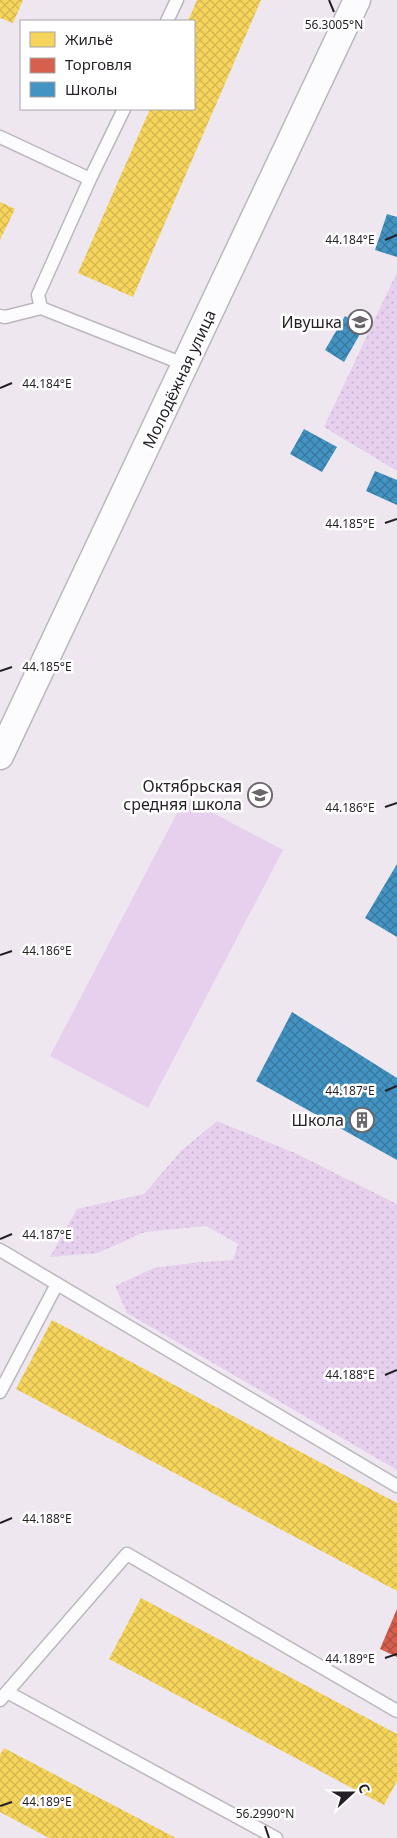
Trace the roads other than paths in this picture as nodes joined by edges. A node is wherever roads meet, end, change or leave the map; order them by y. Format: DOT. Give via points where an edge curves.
graph roads {
  1 [pos="177,0"];
  2 [pos="357,0"];
  3 [pos="167,20"];
  4 [pos="124,110"];
  5 [pos="0,137"];
  6 [pos="90,179"];
  7 [pos="41,308"];
  8 [pos="0,316"];
  9 [pos="186,365"];
  10 [pos="0,756"];
  11 [pos="0,1250"];
  12 [pos="57,1284"];
  13 [pos="0,1392"];
  14 [pos="397,1486"];
  15 [pos="4,1696"];
  16 [pos="397,1711"];
  17 [pos="276,1838"];
  1 -- 3 [label="lane"];
  2 -- 9 [label="street, Молодёжная улица"];
  4 -- 6 [label="lane"];
  5 -- 6 [label="lane"];
  6 -- 7 [label="lane" via="38,295"];
  7 -- 8 [label="lane"];
  7 -- 9 [label="lane"];
  9 -- 10 [label="street, Молодёжная улица"];
  11 -- 12 [label="lane"];
  12 -- 13 [label="lane"];
  12 -- 14 [label="lane"];
  15 -- 16 [label="lane" via="127,1554"];
  15 -- 17 [label="lane"];
}
